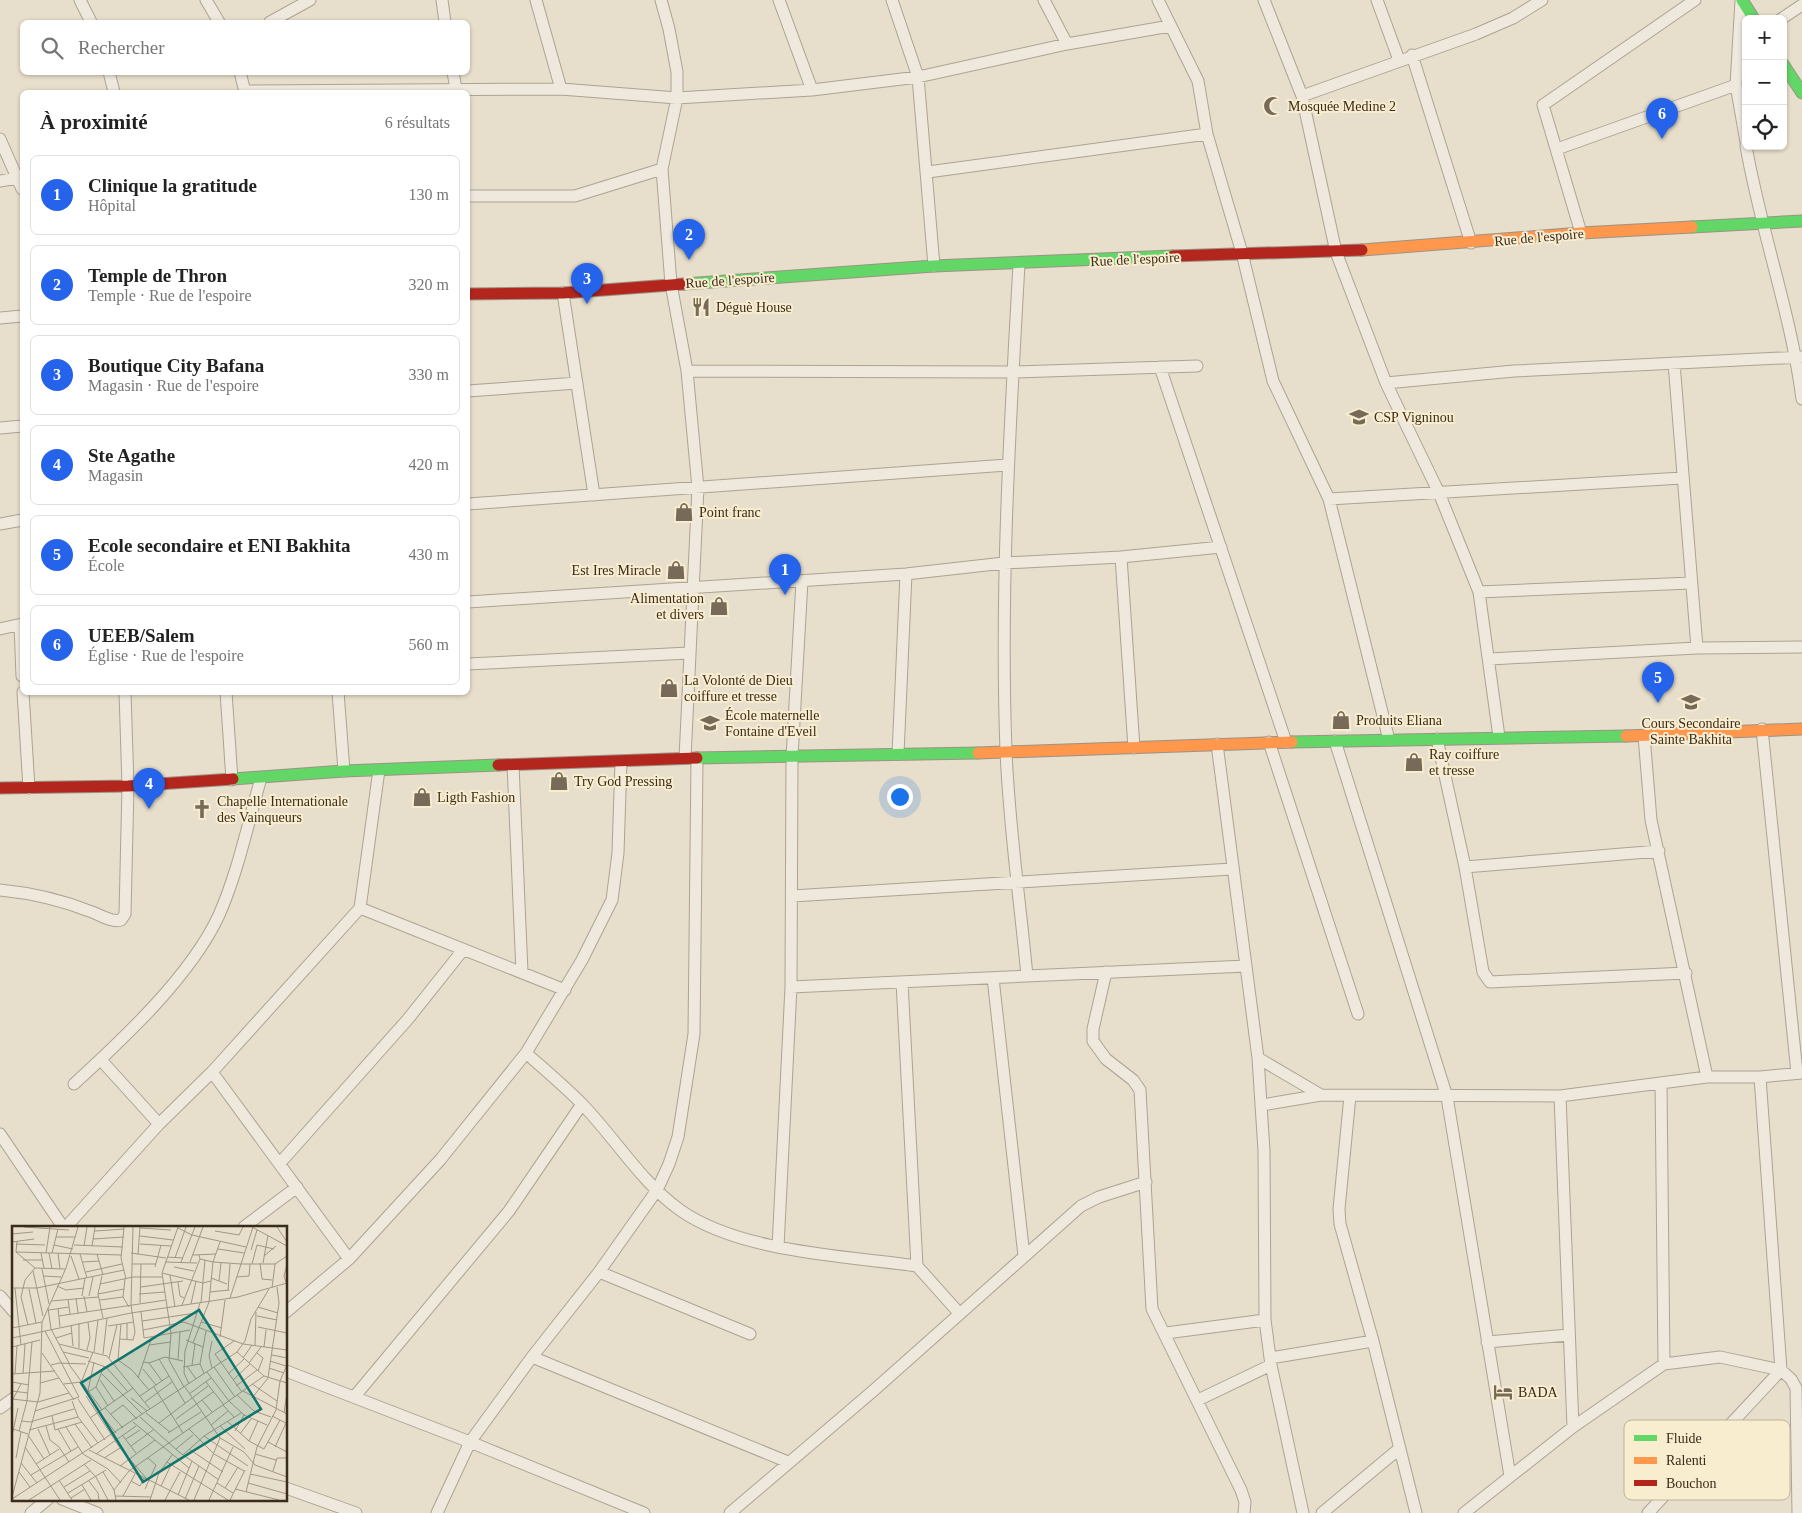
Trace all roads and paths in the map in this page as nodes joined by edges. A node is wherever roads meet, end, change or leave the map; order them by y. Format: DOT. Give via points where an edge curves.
graph roads {
  1 [pos="80,0"];
  2 [pos="206,0"];
  3 [pos="310,0"];
  4 [pos="442,0"];
  5 [pos="536,0"];
  6 [pos="660,0"];
  7 [pos="779,0"];
  8 [pos="892,0"];
  9 [pos="1044,0"];
  10 [pos="1158,0"];
  11 [pos="1264,0"];
  12 [pos="1377,0"];
  13 [pos="1542,0"];
  14 [pos="1695,0"];
  15 [pos="1741,0"];
  16 [pos="1802,4"];
  17 [pos="1751,15"];
  18 [pos="1787,15"];
  19 [pos="90,20"];
  20 [pos="218,20"];
  21 [pos="274,20"];
  22 [pos="445,20"];
  23 [pos="1170,26"];
  24 [pos="1067,44"];
  25 [pos="1412,55"];
  26 [pos="1399,60"];
  27 [pos="1787,70"];
  28 [pos="110,75"];
  29 [pos="241,75"];
  30 [pos="454,75"];
  31 [pos="918,77"];
  32 [pos="1736,85"];
  33 [pos="456,89"];
  34 [pos="561,89"];
  35 [pos="114,90"];
  36 [pos="244,90"];
  37 [pos="405,90"];
  38 [pos="812,90"];
  39 [pos="1802,93"];
  40 [pos="1302,96"];
  41 [pos="677,98"];
  42 [pos="1742,119"];
  43 [pos="1207,134"];
  44 [pos="0,139"];
  45 [pos="1557,149"];
  46 [pos="1747,150"];
  47 [pos="662,169"];
  48 [pos="928,172"];
  49 [pos="17,178"];
  50 [pos="0,181"];
  51 [pos="20,185"];
  52 [pos="470,196"];
  53 [pos="1802,220"];
  54 [pos="1762,222"];
  55 [pos="1581,233"];
  56 [pos="1471,243"];
  57 [pos="1336,252"];
  58 [pos="1242,253"];
  59 [pos="1019,264"];
  60 [pos="934,266"];
  61 [pos="672,284"];
  62 [pos="563,293"];
  63 [pos="470,294"];
  64 [pos="20,316"];
  65 [pos="0,318"];
  66 [pos="1799,357"];
  67 [pos="1674,364"];
  68 [pos="1197,366"];
  69 [pos="1160,367"];
  70 [pos="687,371"];
  71 [pos="1013,372"];
  72 [pos="577,383"];
  73 [pos="1386,383"];
  74 [pos="470,391"];
  75 [pos="1802,399"];
  76 [pos="20,426"];
  77 [pos="0,428"];
  78 [pos="1007,465"];
  79 [pos="1682,478"];
  80 [pos="698,488"];
  81 [pos="1439,493"];
  82 [pos="594,495"];
  83 [pos="1329,499"];
  84 [pos="470,504"];
  85 [pos="20,520"];
  86 [pos="0,524"];
  87 [pos="1221,547"];
  88 [pos="1121,557"];
  89 [pos="1004,563"];
  90 [pos="906,574"];
  91 [pos="802,581"];
  92 [pos="1691,583"];
  93 [pos="692,588"];
  94 [pos="1479,592"];
  95 [pos="470,602"];
  96 [pos="20,625"];
  97 [pos="0,629"];
  98 [pos="1802,647"];
  99 [pos="1697,648"];
  100 [pos="689,653"];
  101 [pos="1490,659"];
  102 [pos="470,664"];
  103 [pos="23,695"];
  104 [pos="125,695"];
  105 [pos="226,695"];
  106 [pos="338,695"];
  107 [pos="1802,729"];
  108 [pos="1762,730"];
  109 [pos="1644,736"];
  110 [pos="1500,737"];
  111 [pos="1389,740"];
  112 [pos="1437,740"];
  113 [pos="1335,741"];
  114 [pos="1270,742"];
  115 [pos="1286,742"];
  116 [pos="1217,744"];
  117 [pos="1134,748"];
  118 [pos="1006,752"];
  119 [pos="898,754"];
  120 [pos="792,756"];
  121 [pos="685,758"];
  122 [pos="697,758"];
  123 [pos="621,761"];
  124 [pos="512,766"];
  125 [pos="379,770"];
  126 [pos="344,771"];
  127 [pos="261,778"];
  128 [pos="232,780"];
  129 [pos="128,786"];
  130 [pos="0,788"];
  131 [pos="29,788"];
  132 [pos="1659,851"];
  133 [pos="1464,867"];
  134 [pos="1232,869"];
  135 [pos="1018,882"];
  136 [pos="0,890"];
  137 [pos="792,896"];
  138 [pos="360,908"];
  139 [pos="462,950"];
  140 [pos="1246,966"];
  141 [pos="522,972"];
  142 [pos="1106,972"];
  143 [pos="1686,973"];
  144 [pos="1027,976"];
  145 [pos="993,978"];
  146 [pos="902,982"];
  147 [pos="791,987"];
  148 [pos="565,990"];
  149 [pos="1358,1014"];
  150 [pos="526,1053"];
  151 [pos="1258,1058"];
  152 [pos="101,1060"];
  153 [pos="212,1072"];
  154 [pos="1800,1073"];
  155 [pos="1707,1077"];
  156 [pos="1760,1078"];
  157 [pos="1661,1083"];
  158 [pos="74,1084"];
  159 [pos="1321,1095"];
  160 [pos="1350,1096"];
  161 [pos="1560,1096"];
  162 [pos="1447,1097"];
  163 [pos="582,1104"];
  164 [pos="1262,1105"];
  165 [pos="159,1124"];
  166 [pos="0,1134"];
  167 [pos="280,1163"];
  168 [pos="1146,1182"];
  169 [pos="297,1187"];
  170 [pos="657,1190"];
  171 [pos="63,1226"];
  172 [pos="65,1226"];
  173 [pos="245,1226"];
  174 [pos="778,1246"];
  175 [pos="1024,1256"];
  176 [pos="349,1260"];
  177 [pos="916,1266"];
  178 [pos="599,1272"];
  179 [pos="0,1296"];
  180 [pos="12,1310"];
  181 [pos="288,1310"];
  182 [pos="959,1313"];
  183 [pos="1266,1320"];
  184 [pos="1166,1333"];
  185 [pos="750,1334"];
  186 [pos="1569,1336"];
  187 [pos="1373,1341"];
  188 [pos="1487,1342"];
  189 [pos="532,1357"];
  190 [pos="1270,1362"];
  191 [pos="1664,1364"];
  192 [pos="1781,1370"];
  193 [pos="288,1371"];
  194 [pos="355,1396"];
  195 [pos="12,1399"];
  196 [pos="1198,1400"];
  197 [pos="0,1408"];
  198 [pos="1734,1420"];
  199 [pos="1573,1427"];
  200 [pos="470,1442"];
  201 [pos="1400,1448"];
  202 [pos="788,1462"];
  203 [pos="1510,1476"];
  204 [pos="288,1489"];
  205 [pos="47,1500"];
  206 [pos="64,1500"];
  207 [pos="1660,1500"];
  208 [pos="31,1513"];
  209 [pos="97,1513"];
  210 [pos="356,1513"];
  211 [pos="437,1513"];
  212 [pos="644,1513"];
  213 [pos="730,1513"];
  214 [pos="1244,1513"];
  215 [pos="1303,1513"];
  216 [pos="1322,1513"];
  217 [pos="1416,1513"];
  218 [pos="1464,1513"];
  219 [pos="1648,1513"];
  220 [pos="1798,1513"];
  1 -- 19 [label="street"];
  2 -- 20 [label="street"];
  3 -- 21 [label="street"];
  4 -- 22 [label="street"];
  5 -- 34 [label="street"];
  6 -- 41 [label="street" via="677,72"];
  7 -- 38 [label="street"];
  8 -- 31 [label="street"];
  9 -- 24 [label="street"];
  10 -- 23 [label="street"];
  11 -- 40 [label="street"];
  12 -- 26 [label="street"];
  13 -- 25 [label="street" via="1513,18 1476,34"];
  14 -- 45 [label="street" via="1546,101 1543,110"];
  15 -- 17 [label="main road"];
  15 -- 32 [label="street"];
  16 -- 18 [label="street"];
  23 -- 24 [label="street"];
  23 -- 43 [label="street" via="1198,81"];
  24 -- 31 [label="street"];
  25 -- 26 [label="street"];
  25 -- 56 [label="street"];
  26 -- 40 [label="street"];
  27 -- 39 [label="main road"];
  28 -- 35 [label="street"];
  29 -- 36 [label="street"];
  30 -- 33 [label="street"];
  31 -- 38 [label="street"];
  31 -- 48 [label="street"];
  32 -- 42 [label="street"];
  32 -- 45 [label="street"];
  33 -- 34 [label="street"];
  33 -- 37 [label="street"];
  34 -- 41 [label="street"];
  38 -- 41 [label="street"];
  40 -- 57 [label="street"];
  41 -- 47 [label="street"];
  43 -- 48 [label="street"];
  43 -- 58 [label="street"];
  44 -- 49 [label="street"];
  45 -- 55 [label="street"];
  46 -- 54 [label="street"];
  47 -- 52 [label="street" via="575,196"];
  47 -- 61 [label="street"];
  48 -- 60 [label="street"];
  49 -- 50 [label="street"];
  49 -- 51 [label="street"];
  53 -- 54 [label="main road, Rue de l'espoire"];
  54 -- 55 [label="main road, Rue de l'espoire"];
  54 -- 66 [label="street"];
  55 -- 56 [label="main road, Rue de l'espoire"];
  56 -- 57 [label="main road, Rue de l'espoire"];
  57 -- 58 [label="main road, Rue de l'espoire"];
  57 -- 73 [label="street"];
  58 -- 59 [label="main road, Rue de l'espoire"];
  58 -- 83 [label="street" via="1272,381"];
  59 -- 60 [label="main road, Rue de l'espoire"];
  59 -- 71 [label="street"];
  60 -- 61 [label="main road, Rue de l'espoire"];
  61 -- 62 [label="main road, Rue de l'espoire"];
  61 -- 70 [label="street"];
  62 -- 63 [label="main road, Rue de l'espoire"];
  62 -- 72 [label="street"];
  64 -- 65 [label="street"];
  66 -- 67 [label="street"];
  66 -- 75 [label="street"];
  67 -- 73 [label="street" via="1514,371"];
  67 -- 79 [label="street"];
  68 -- 69 [label="street"];
  69 -- 71 [label="street"];
  69 -- 87 [label="street"];
  70 -- 71 [label="street"];
  70 -- 80 [label="street"];
  71 -- 78 [label="street"];
  72 -- 74 [label="street"];
  72 -- 82 [label="street"];
  73 -- 81 [label="street"];
  76 -- 77 [label="street"];
  78 -- 80 [label="street"];
  78 -- 89 [label="street"];
  79 -- 81 [label="street"];
  79 -- 92 [label="street"];
  80 -- 82 [label="street"];
  80 -- 93 [label="street"];
  81 -- 83 [label="street"];
  81 -- 94 [label="street"];
  82 -- 84 [label="street"];
  83 -- 111 [label="street"];
  85 -- 86 [label="street"];
  87 -- 88 [label="street"];
  87 -- 115 [label="street"];
  88 -- 89 [label="street"];
  88 -- 117 [label="street"];
  89 -- 90 [label="street"];
  89 -- 118 [label="street"];
  90 -- 91 [label="street"];
  90 -- 119 [label="street"];
  91 -- 93 [label="street"];
  91 -- 120 [label="street"];
  92 -- 94 [label="street"];
  92 -- 99 [label="street"];
  93 -- 95 [label="street"];
  93 -- 100 [label="street"];
  94 -- 101 [label="street"];
  96 -- 97 [label="street"];
  98 -- 99 [label="street"];
  99 -- 101 [label="street"];
  100 -- 102 [label="street"];
  100 -- 121 [label="street"];
  101 -- 110 [label="street"];
  103 -- 131 [label="street"];
  104 -- 129 [label="street"];
  105 -- 128 [label="street"];
  106 -- 126 [label="street"];
  107 -- 108 [label="main road"];
  108 -- 109 [label="main road"];
  108 -- 154 [label="street"];
  109 -- 110 [label="main road"];
  109 -- 132 [label="street" via="1651,820"];
  110 -- 112 [label="main road"];
  111 -- 112 [label="main road"];
  111 -- 113 [label="main road"];
  112 -- 133 [label="street"];
  113 -- 115 [label="main road"];
  113 -- 162 [label="street"];
  114 -- 115 [label="main road"];
  114 -- 116 [label="main road"];
  114 -- 149 [label="street"];
  116 -- 117 [label="main road"];
  116 -- 134 [label="street"];
  117 -- 118 [label="main road"];
  118 -- 119 [label="main road"];
  118 -- 135 [label="street"];
  119 -- 120 [label="main road"];
  120 -- 122 [label="main road"];
  120 -- 137 [label="street"];
  121 -- 122 [label="main road"];
  121 -- 123 [label="main road"];
  122 -- 170 [label="street" via="694,1034 678,1137"];
  123 -- 124 [label="main road"];
  123 -- 148 [label="street" via="618,853 612,900"];
  124 -- 125 [label="main road"];
  124 -- 141 [label="street"];
  125 -- 126 [label="main road"];
  125 -- 138 [label="street"];
  126 -- 127 [label="main road"];
  127 -- 128 [label="main road"];
  127 -- 152 [label="street" via="229,889 211,931 172,985"];
  128 -- 129 [label="main road"];
  129 -- 131 [label="main road"];
  129 -- 136 [label="street" via="125,914 122,920 27,892"];
  130 -- 131 [label="main road"];
  132 -- 133 [label="street"];
  132 -- 143 [label="street"];
  133 -- 143 [label="street" via="1483,972 1493,984"];
  134 -- 135 [label="street"];
  134 -- 140 [label="street"];
  135 -- 137 [label="street"];
  135 -- 144 [label="street"];
  137 -- 147 [label="street"];
  138 -- 139 [label="street"];
  138 -- 153 [label="street"];
  139 -- 141 [label="street"];
  139 -- 167 [label="street" via="408,1019"];
  140 -- 142 [label="street"];
  140 -- 151 [label="street"];
  141 -- 148 [label="street"];
  142 -- 144 [label="street"];
  142 -- 168 [label="street" via="1094,1022 1093,1041 1106,1059 1134,1080 1140,1090"];
  143 -- 155 [label="street"];
  144 -- 145 [label="street"];
  145 -- 146 [label="street"];
  145 -- 175 [label="street"];
  146 -- 147 [label="street"];
  146 -- 177 [label="street"];
  147 -- 174 [label="street"];
  148 -- 150 [label="street"];
  150 -- 163 [label="street"];
  150 -- 176 [label="street" via="440,1160"];
  151 -- 159 [label="street"];
  151 -- 164 [label="street"];
  152 -- 158 [label="street"];
  152 -- 165 [label="street"];
  153 -- 165 [label="street"];
  153 -- 167 [label="street"];
  154 -- 156 [label="street"];
  155 -- 156 [label="street"];
  155 -- 157 [label="street"];
  156 -- 192 [label="street"];
  157 -- 161 [label="street"];
  157 -- 191 [label="street"];
  159 -- 160 [label="street"];
  159 -- 164 [label="street"];
  160 -- 162 [label="street"];
  160 -- 187 [label="street" via="1340,1224"];
  161 -- 162 [label="street"];
  161 -- 186 [label="street"];
  162 -- 188 [label="street"];
  163 -- 170 [label="street"];
  163 -- 194 [label="street" via="509,1211"];
  164 -- 183 [label="street"];
  165 -- 172 [label="street"];
  166 -- 171 [label="street"];
  167 -- 169 [label="street"];
  168 -- 175 [label="street" via="1090,1200"];
  168 -- 184 [label="street" via="1152,1310"];
  169 -- 173 [label="street"];
  169 -- 176 [label="street"];
  170 -- 174 [label="street" via="680,1210 719,1231"];
  170 -- 178 [label="street"];
  174 -- 177 [label="street"];
  175 -- 182 [label="street"];
  176 -- 181 [label="street"];
  177 -- 182 [label="street"];
  178 -- 185 [label="street"];
  178 -- 189 [label="street"];
  179 -- 180 [label="street"];
  182 -- 202 [label="street" via="873,1392"];
  183 -- 184 [label="street"];
  183 -- 190 [label="street"];
  184 -- 196 [label="street"];
  186 -- 188 [label="street"];
  186 -- 199 [label="street"];
  187 -- 190 [label="street"];
  187 -- 201 [label="street"];
  188 -- 203 [label="street"];
  189 -- 200 [label="street"];
  189 -- 202 [label="street"];
  190 -- 196 [label="street"];
  190 -- 215 [label="street"];
  191 -- 192 [label="street" via="1720,1357"];
  191 -- 199 [label="street"];
  192 -- 198 [label="street"];
  192 -- 220 [label="street" via="1796,1388"];
  193 -- 194 [label="street"];
  194 -- 200 [label="street"];
  195 -- 197 [label="street"];
  196 -- 214 [label="street" via="1241,1490"];
  199 -- 203 [label="street"];
  200 -- 211 [label="street"];
  200 -- 212 [label="street"];
  201 -- 216 [label="street"];
  201 -- 217 [label="street"];
  202 -- 213 [label="street"];
  203 -- 218 [label="street"];
  204 -- 210 [label="street"];
  205 -- 208 [label="street"];
  206 -- 209 [label="street"];
  207 -- 219 [label="street"];
}
